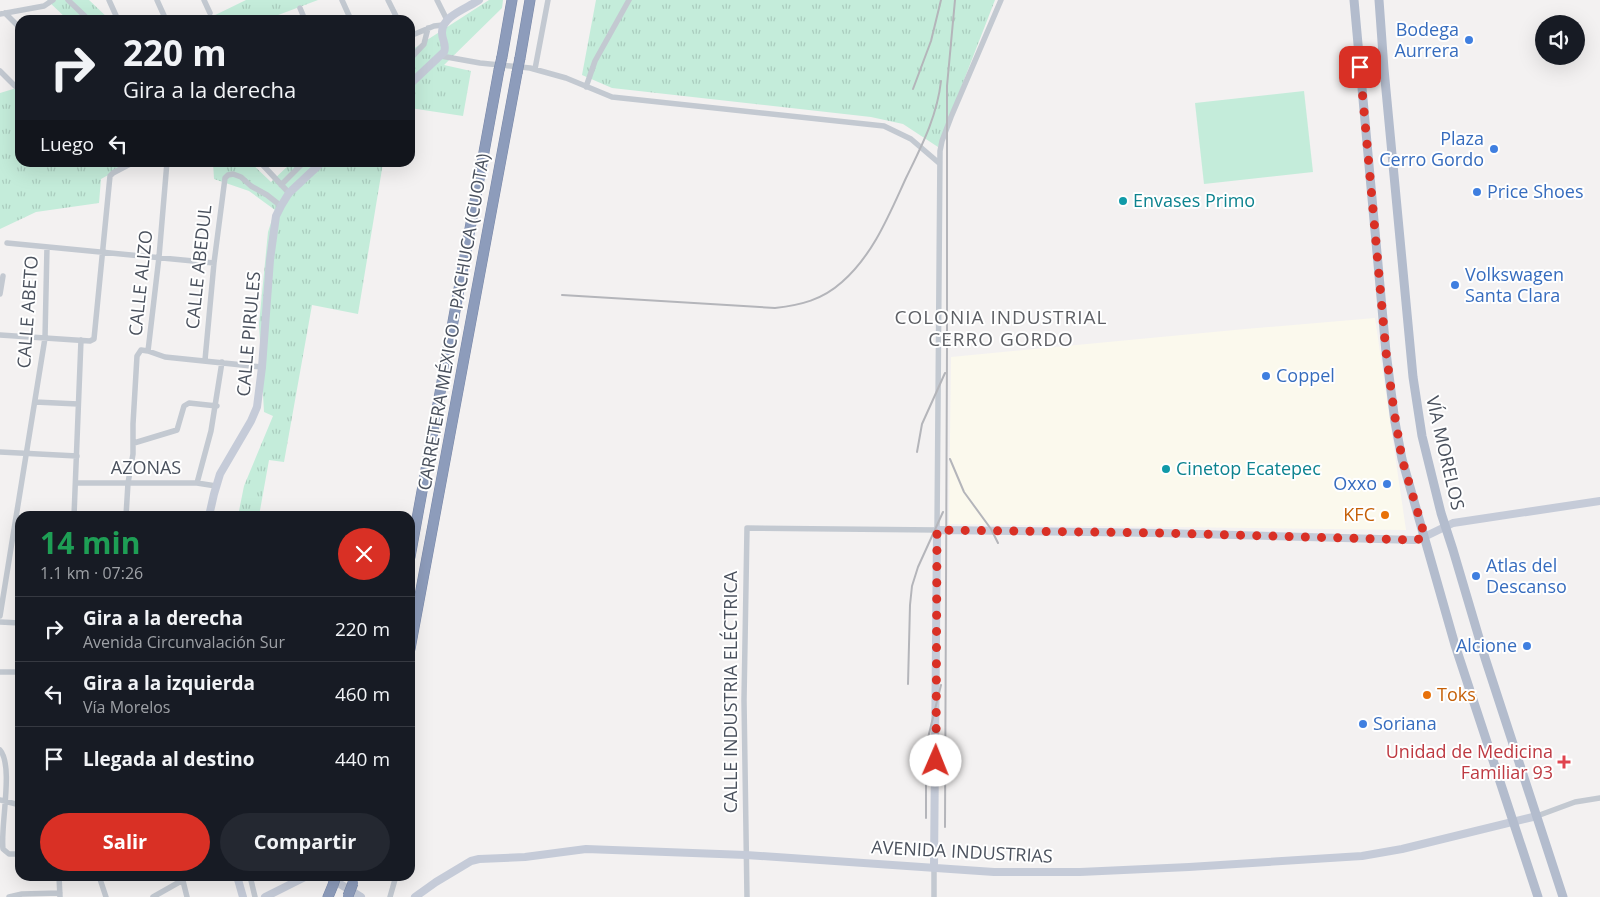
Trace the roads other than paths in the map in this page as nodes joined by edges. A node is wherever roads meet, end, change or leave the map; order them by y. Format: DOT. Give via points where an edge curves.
graph roads {
  1 [pos="53,0"];
  2 [pos="68,0"];
  3 [pos="109,0"];
  4 [pos="158,0"];
  5 [pos="204,0"];
  6 [pos="342,0"];
  7 [pos="388,0"];
  8 [pos="437,0"];
  9 [pos="479,0"];
  10 [pos="512,0"];
  11 [pos="530,0"];
  12 [pos="548,0"];
  13 [pos="629,0"];
  14 [pos="1002,0"];
  15 [pos="1354,0"];
  16 [pos="1379,0"];
  17 [pos="300,8"];
  18 [pos="2,13"];
  19 [pos="210,13"];
  20 [pos="84,15"];
  21 [pos="116,15"];
  22 [pos="164,15"];
  23 [pos="303,15"];
  24 [pos="349,15"];
  25 [pos="396,15"];
  26 [pos="445,23"];
  27 [pos="15,24"];
  28 [pos="428,28"];
  29 [pos="415,34"];
  30 [pos="415,54"];
  31 [pos="441,56"];
  32 [pos="536,69"];
  33 [pos="0,70"];
  34 [pos="415,79"];
  35 [pos="15,86"];
  36 [pos="586,87"];
  37 [pos="939,163"];
  38 [pos="124,167"];
  39 [pos="167,167"];
  40 [pos="265,167"];
  41 [pos="299,167"];
  42 [pos="317,167"];
  43 [pos="282,185"];
  44 [pos="289,193"];
  45 [pos="280,206"];
  46 [pos="6,244"];
  47 [pos="47,247"];
  48 [pos="102,253"];
  49 [pos="160,257"];
  50 [pos="214,263"];
  51 [pos="3,276"];
  52 [pos="0,294"];
  53 [pos="0,335"];
  54 [pos="45,338"];
  55 [pos="81,340"];
  56 [pos="148,351"];
  57 [pos="205,360"];
  58 [pos="222,362"];
  59 [pos="262,367"];
  60 [pos="35,402"];
  61 [pos="78,404"];
  62 [pos="216,406"];
  63 [pos="134,443"];
  64 [pos="0,452"];
  65 [pos="27,454"];
  66 [pos="77,456"];
  67 [pos="76,482"];
  68 [pos="128,483"];
  69 [pos="196,483"];
  70 [pos="216,486"];
  71 [pos="1600,501"];
  72 [pos="15,511"];
  73 [pos="74,511"];
  74 [pos="126,511"];
  75 [pos="210,511"];
  76 [pos="15,512"];
  77 [pos="1445,526"];
  78 [pos="415,530"];
  79 [pos="937,530"];
  80 [pos="1425,537"];
  81 [pos="3,571"];
  82 [pos="0,616"];
  83 [pos="0,622"];
  84 [pos="415,622"];
  85 [pos="15,623"];
  86 [pos="0,672"];
  87 [pos="15,672"];
  88 [pos="1,750"];
  89 [pos="1598,798"];
  90 [pos="3,801"];
  91 [pos="1537,816"];
  92 [pos="1515,822"];
  93 [pos="15,854"];
  94 [pos="746,856"];
  95 [pos="934,868"];
  96 [pos="59,881"];
  97 [pos="101,881"];
  98 [pos="178,881"];
  99 [pos="184,881"];
  100 [pos="238,881"];
  101 [pos="251,881"];
  102 [pos="297,881"];
  103 [pos="334,881"];
  104 [pos="335,881"];
  105 [pos="354,881"];
  106 [pos="395,881"];
  107 [pos="60,895"];
  108 [pos="9,897"];
  109 [pos="106,897"];
  110 [pos="153,897"];
  111 [pos="187,897"];
  112 [pos="243,897"];
  113 [pos="255,897"];
  114 [pos="265,897"];
  115 [pos="328,897"];
  116 [pos="348,897"];
  117 [pos="361,897"];
  118 [pos="390,897"];
  119 [pos="415,897"];
  120 [pos="746,897"];
  121 [pos="934,897"];
  122 [pos="1538,897"];
  123 [pos="1564,897"];
  1 -- 18 [label="street" via="44,6"];
  2 -- 20 [label="street"];
  3 -- 21 [label="street"];
  4 -- 22 [label="street"];
  5 -- 19 [label="street"];
  6 -- 24 [label="street"];
  7 -- 25 [label="street"];
  8 -- 26 [label="street"];
  9 -- 26 [label="street"];
  10 -- 78 [label="highway, CARRETERA MÉXICO - PACHUCA (CUOTA), bridge"];
  11 -- 84 [label="highway, CARRETERA MÉXICO - PACHUCA (CUOTA), bridge"];
  12 -- 32 [label="street"];
  13 -- 36 [label="street" via="596,61"];
  14 -- 37 [label="street" via="946,130"];
  15 -- 80 [label="main road" via="1386,352 1402,459"];
  16 -- 77 [label="main road, VÍA MORELOS" via="1415,397 1425,452"];
  17 -- 23 [label="street"];
  18 -- 27 [label="street"];
  26 -- 28 [label="street"];
  26 -- 31 [label="street" via="442,34 446,49"];
  28 -- 29 [label="street"];
  28 -- 30 [label="street" via="424,44"];
  31 -- 32 [label="street"];
  31 -- 34 [label="street"];
  32 -- 36 [label="street"];
  33 -- 35 [label="street"];
  36 -- 37 [label="street" via="612,97 884,126 911,139"];
  37 -- 79 [label="street"];
  38 -- 48 [label="street" via="110,176"];
  39 -- 49 [label="street, CALLE ALIZO"];
  40 -- 43 [label="street"];
  41 -- 43 [label="street"];
  42 -- 44 [label="street, CALLE PIRULES"];
  43 -- 44 [label="street"];
  44 -- 45 [label="street, CALLE PIRULES"];
  45 -- 50 [label="street, CALLE ABEDUL" via="237,175 228,174"];
  45 -- 59 [label="street, CALLE PIRULES" via="272,241"];
  46 -- 47 [label="street"];
  47 -- 48 [label="street"];
  47 -- 54 [label="street, CALLE ABETO"];
  48 -- 49 [label="street"];
  48 -- 55 [label="street" via="95,337 93,340"];
  49 -- 50 [label="street"];
  49 -- 56 [label="street, CALLE ALIZO"];
  50 -- 57 [label="street, CALLE ABEDUL"];
  51 -- 52 [label="street"];
  53 -- 54 [label="street"];
  54 -- 55 [label="street"];
  54 -- 60 [label="street, CALLE ABETO"];
  55 -- 61 [label="street"];
  56 -- 57 [label="street"];
  56 -- 63 [label="street, CALLE ALIZO" via="141,350 137,356"];
  57 -- 58 [label="street"];
  58 -- 59 [label="street"];
  58 -- 62 [label="street"];
  59 -- 70 [label="street, CALLE PIRULES" via="256,412"];
  60 -- 61 [label="street"];
  60 -- 65 [label="street, CALLE ABETO"];
  61 -- 66 [label="street"];
  62 -- 63 [label="street" via="191,402 184,406 176,430"];
  62 -- 69 [label="street"];
  63 -- 68 [label="street, CALLE ALIZO"];
  64 -- 65 [label="street"];
  65 -- 66 [label="street"];
  65 -- 72 [label="street, CALLE ABETO"];
  66 -- 67 [label="street"];
  67 -- 68 [label="street, AZONAS"];
  67 -- 73 [label="street"];
  68 -- 69 [label="street, AZONAS"];
  68 -- 74 [label="street, CALLE ALIZO"];
  69 -- 70 [label="street, AZONAS"];
  70 -- 75 [label="street, CALLE PIRULES"];
  71 -- 77 [label="street"];
  76 -- 81 [label="street, CALLE ABETO"];
  77 -- 80 [label="street"];
  77 -- 91 [label="main road, VÍA MORELOS"];
  79 -- 80 [label="street" via="1416,540"];
  79 -- 94 [label="street, CALLE INDUSTRIA ELÉCTRICA" via="747,528"];
  79 -- 95 [label="street"];
  80 -- 92 [label="main road" via="1455,645"];
  81 -- 82 [label="street, CALLE ABETO"];
  83 -- 85 [label="street"];
  86 -- 87 [label="street"];
  88 -- 90 [label="street" via="6,776"];
  89 -- 91 [label="street" via="1575,802"];
  90 -- 93 [label="street" via="4,852"];
  91 -- 92 [label="street, AVENIDA INDUSTRIAS"];
  91 -- 123 [label="main road, VÍA MORELOS"];
  92 -- 95 [label="street, AVENIDA INDUSTRIAS" via="1402,849 1346,858 1063,872"];
  92 -- 122 [label="main road"];
  94 -- 95 [label="street, AVENIDA INDUSTRIAS"];
  94 -- 119 [label="street, AVENIDA INDUSTRIAS" via="594,849 479,859 462,865"];
  94 -- 120 [label="street, CALLE INDUSTRIA ELÉCTRICA"];
  95 -- 121 [label="street"];
  96 -- 107 [label="street"];
  97 -- 109 [label="street"];
  98 -- 110 [label="street"];
  99 -- 111 [label="street"];
  100 -- 112 [label="street"];
  101 -- 113 [label="street"];
  102 -- 114 [label="street"];
  103 -- 115 [label="highway"];
  104 -- 117 [label="street"];
  105 -- 116 [label="highway, bridge"];
  106 -- 118 [label="street"];
  107 -- 108 [label="street"];
}
